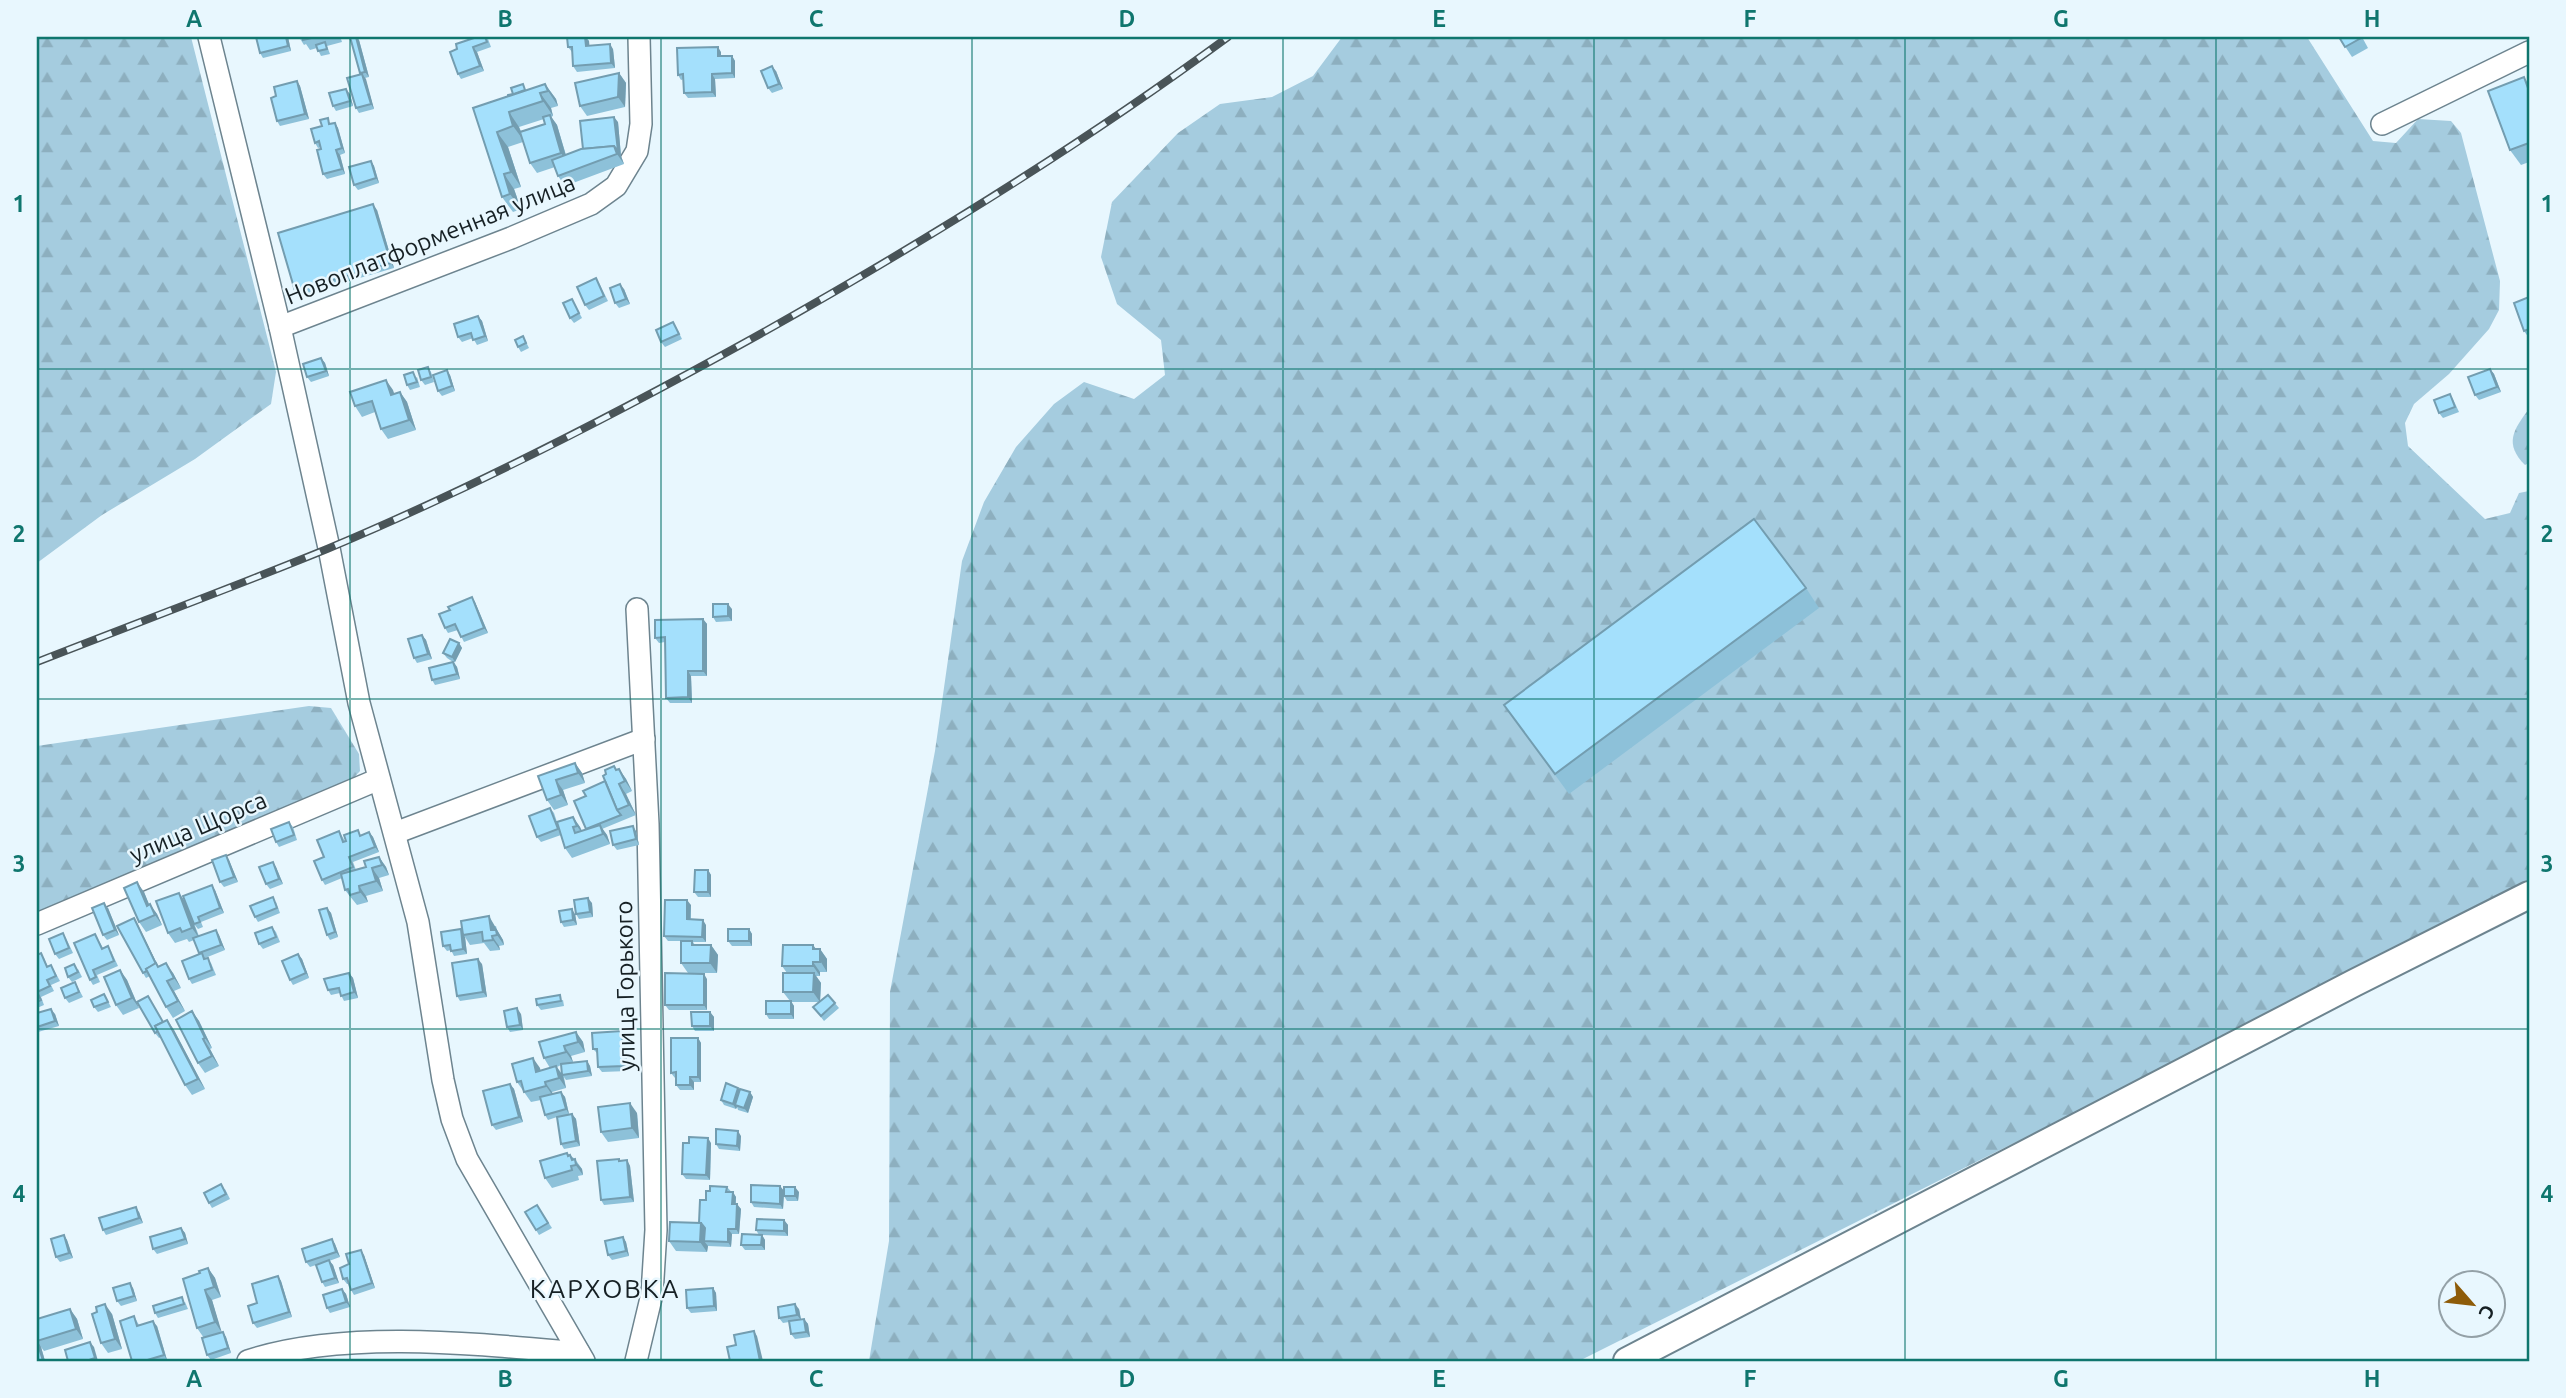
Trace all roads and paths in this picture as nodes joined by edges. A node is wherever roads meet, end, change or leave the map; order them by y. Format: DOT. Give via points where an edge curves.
graph roads {
  1 [pos="209,37"];
  2 [pos="639,37"];
  3 [pos="2529,52"];
  4 [pos="2382,124"];
  5 [pos="280,327"];
  6 [pos="637,609"];
  7 [pos="644,738"];
  8 [pos="379,779"];
  9 [pos="395,833"];
  10 [pos="2529,895"];
  11 [pos="37,924"];
  12 [pos="581,1357"];
  13 [pos="248,1361"];
  14 [pos="636,1361"];
  15 [pos="1627,1361"];
  1 -- 5 [label="street"];
  2 -- 5 [label="street, Новоплатформенная улица" via="641,124 637,151 616,186 591,204 511,238"];
  3 -- 4 [label="street"];
  5 -- 8 [label="street" via="347,652"];
  6 -- 7 [label="street, улица Горького"];
  7 -- 9 [label="street"];
  7 -- 14 [label="street, улица Горького" via="656,1230 652,1294"];
  8 -- 9 [label="street"];
  8 -- 11 [label="street, улица Щорса"];
  9 -- 12 [label="street" via="418,922 452,1119 467,1158"];
  10 -- 15 [label="street"];
  12 -- 13 [label="street" via="476,1345 358,1344 306,1348"];
}
